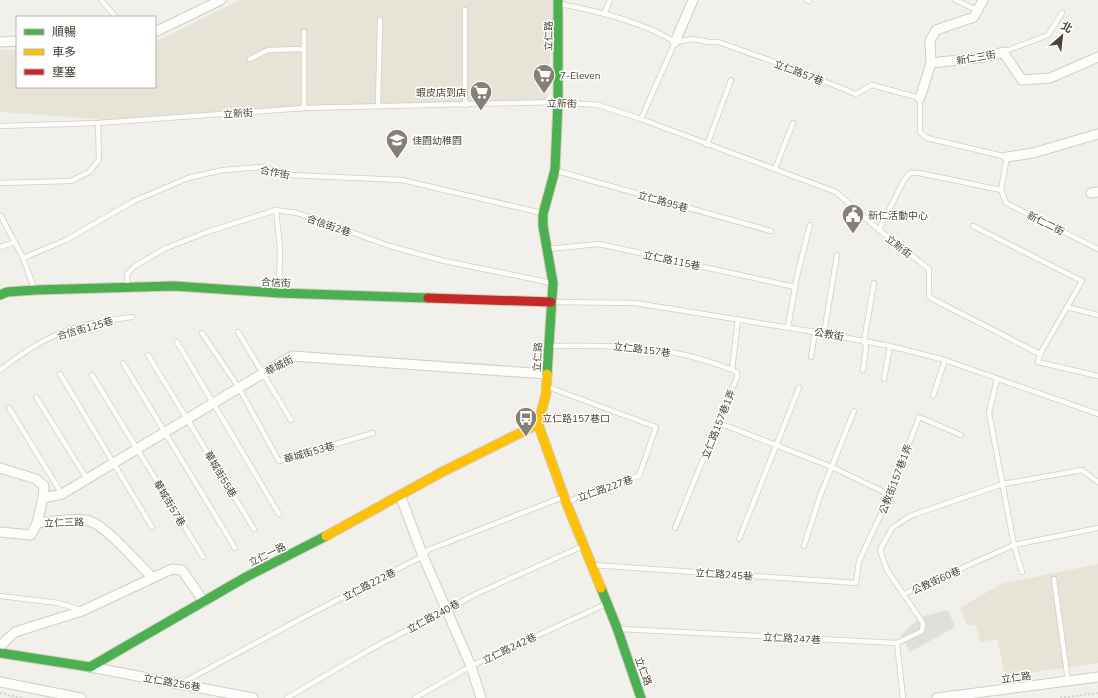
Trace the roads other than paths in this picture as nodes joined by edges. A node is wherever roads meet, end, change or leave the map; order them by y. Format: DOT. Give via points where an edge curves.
graph roads {
  1 [pos="102,0"];
  2 [pos="221,0"];
  3 [pos="610,0"];
  4 [pos="693,0"];
  5 [pos="955,0"];
  6 [pos="983,0"];
  7 [pos="558,2"];
  8 [pos="465,10"];
  9 [pos="979,10"];
  10 [pos="1062,13"];
  11 [pos="604,14"];
  12 [pos="115,16"];
  13 [pos="380,20"];
  14 [pos="156,32"];
  15 [pos="304,32"];
  16 [pos="16,41"];
  17 [pos="0,42"];
  18 [pos="675,42"];
  19 [pos="303,49"];
  20 [pos="1003,52"];
  21 [pos="1098,57"];
  22 [pos="250,59"];
  23 [pos="931,63"];
  24 [pos="731,80"];
  25 [pos="920,98"];
  26 [pos="558,102"];
  27 [pos="465,105"];
  28 [pos="378,106"];
  29 [pos="304,108"];
  30 [pos="641,119"];
  31 [pos="98,123"];
  32 [pos="793,123"];
  33 [pos="0,126"];
  34 [pos="1098,134"];
  35 [pos="707,145"];
  36 [pos="1007,157"];
  37 [pos="774,169"];
  38 [pos="555,170"];
  39 [pos="0,183"];
  40 [pos="1001,190"];
  41 [pos="276,210"];
  42 [pos="543,214"];
  43 [pos="1,216"];
  44 [pos="810,225"];
  45 [pos="974,226"];
  46 [pos="879,230"];
  47 [pos="771,231"];
  48 [pos="15,242"];
  49 [pos="0,246"];
  50 [pos="548,248"];
  51 [pos="1098,248"];
  52 [pos="837,255"];
  53 [pos="23,258"];
  54 [pos="553,283"];
  55 [pos="874,283"];
  56 [pos="795,287"];
  57 [pos="126,288"];
  58 [pos="35,290"];
  59 [pos="279,293"];
  60 [pos="0,295"];
  61 [pos="551,302"];
  62 [pos="1067,306"];
  63 [pos="1098,315"];
  64 [pos="132,317"];
  65 [pos="738,320"];
  66 [pos="788,327"];
  67 [pos="238,332"];
  68 [pos="815,332"];
  69 [pos="202,333"];
  70 [pos="824,333"];
  71 [pos="864,341"];
  72 [pos="177,342"];
  73 [pos="549,346"];
  74 [pos="890,346"];
  75 [pos="1040,354"];
  76 [pos="148,355"];
  77 [pos="811,357"];
  78 [pos="946,360"];
  79 [pos="123,363"];
  80 [pos="0,370"];
  81 [pos="732,370"];
  82 [pos="863,370"];
  83 [pos="263,373"];
  84 [pos="60,374"];
  85 [pos="547,374"];
  86 [pos="92,375"];
  87 [pos="1098,376"];
  88 [pos="884,379"];
  89 [pos="997,379"];
  90 [pos="546,386"];
  91 [pos="239,388"];
  92 [pos="799,388"];
  93 [pos="933,396"];
  94 [pos="36,398"];
  95 [pos="213,403"];
  96 [pos="9,408"];
  97 [pos="854,411"];
  98 [pos="1098,414"];
  99 [pos="187,419"];
  100 [pos="291,420"];
  101 [pos="719,423"];
  102 [pos="538,424"];
  103 [pos="165,432"];
  104 [pos="373,433"];
  105 [pos="961,435"];
  106 [pos="775,445"];
  107 [pos="137,449"];
  108 [pos="114,463"];
  109 [pos="832,467"];
  110 [pos="0,468"];
  111 [pos="87,480"];
  112 [pos="1098,482"];
  113 [pos="1003,484"];
  114 [pos="62,494"];
  115 [pos="400,495"];
  116 [pos="890,495"];
  117 [pos="43,498"];
  118 [pos="565,499"];
  119 [pos="279,514"];
  120 [pos="37,523"];
  121 [pos="152,527"];
  122 [pos="675,528"];
  123 [pos="1098,528"];
  124 [pos="254,529"];
  125 [pos="0,532"];
  126 [pos="739,539"];
  127 [pos="1014,545"];
  128 [pos="585,546"];
  129 [pos="804,546"];
  130 [pos="235,548"];
  131 [pos="423,556"];
  132 [pos="202,557"];
  133 [pos="592,565"];
  134 [pos="1022,572"];
  135 [pos="153,578"];
  136 [pos="1054,580"];
  137 [pos="856,583"];
  138 [pos="904,594"];
  139 [pos="0,596"];
  140 [pos="204,602"];
  141 [pos="606,604"];
  142 [pos="82,610"];
  143 [pos="446,610"];
  144 [pos="617,628"];
  145 [pos="897,643"];
  146 [pos="0,646"];
  147 [pos="0,653"];
  148 [pos="470,666"];
  149 [pos="90,667"];
  150 [pos="1098,677"];
  151 [pos="1068,681"];
  152 [pos="0,682"];
  153 [pos="180,684"];
  154 [pos="81,698"];
  155 [pos="253,698"];
  156 [pos="287,698"];
  157 [pos="415,698"];
  158 [pos="481,698"];
  159 [pos="641,698"];
  160 [pos="903,698"];
  161 [pos="936,698"];
  1 -- 12 [label="lane"];
  2 -- 14 [label="street"];
  3 -- 11 [label="lane"];
  4 -- 18 [label="street"];
  5 -- 9 [label="lane"];
  6 -- 9 [label="street"];
  7 -- 11 [label="lane"];
  7 -- 26 [label="street, 立仁路"];
  8 -- 27 [label="lane"];
  9 -- 23 [label="street" via="974,17 936,30 930,40"];
  10 -- 20 [label="lane" via="1048,35"];
  11 -- 18 [label="lane" via="662,34"];
  13 -- 28 [label="lane"];
  15 -- 19 [label="lane"];
  16 -- 17 [label="street"];
  18 -- 25 [label="lane, 立仁路57巷" via="693,39 718,42 856,94 872,85"];
  18 -- 30 [label="lane"];
  19 -- 22 [label="lane" via="268,50"];
  19 -- 29 [label="lane"];
  20 -- 21 [label="street, 新仁三街" via="1022,80 1050,78"];
  20 -- 23 [label="street, 新仁三街" via="985,57"];
  23 -- 25 [label="street"];
  24 -- 35 [label="lane"];
  25 -- 36 [label="lane" via="920,132 927,138"];
  26 -- 27 [label="lane, 立新街"];
  26 -- 30 [label="lane, 立新街" via="598,105"];
  26 -- 38 [label="street, 立仁路"];
  27 -- 28 [label="lane, 立新街"];
  28 -- 29 [label="lane, 立新街"];
  29 -- 31 [label="lane, 立新街"];
  30 -- 35 [label="lane, 立新街"];
  31 -- 33 [label="lane, 立新街"];
  31 -- 39 [label="lane" via="99,160 89,172 71,181"];
  32 -- 37 [label="lane"];
  34 -- 36 [label="street" via="1033,153"];
  35 -- 37 [label="lane, 立新街"];
  36 -- 40 [label="lane"];
  37 -- 46 [label="lane, 立新街" via="836,192"];
  38 -- 42 [label="street, 立仁路"];
  38 -- 47 [label="lane, 立仁路95巷"];
  40 -- 46 [label="lane" via="910,173"];
  40 -- 51 [label="lane, 新仁二街" via="1006,203"];
  41 -- 54 [label="lane, 合信街2巷" via="297,213 390,246 440,260"];
  41 -- 57 [label="lane, 合信街2巷" via="166,248 135,266 127,274"];
  41 -- 59 [label="lane" via="280,248"];
  42 -- 50 [label="street, 立仁路"];
  42 -- 53 [label="lane, 合作街" via="402,180 289,175 261,167 223,170 188,178 134,201 66,240"];
  43 -- 48 [label="lane"];
  44 -- 56 [label="lane"];
  45 -- 62 [label="lane" via="1082,281"];
  46 -- 75 [label="lane, 立新街" via="929,269 929,298"];
  48 -- 49 [label="lane"];
  48 -- 53 [label="lane"];
  50 -- 54 [label="street, 立仁路"];
  50 -- 56 [label="lane, 立仁路115巷" via="599,244"];
  52 -- 70 [label="lane"];
  53 -- 58 [label="lane"];
  54 -- 61 [label="street, 立仁路"];
  55 -- 71 [label="lane"];
  56 -- 66 [label="lane"];
  57 -- 58 [label="street, 合信街"];
  57 -- 59 [label="street, 合信街" via="174,286"];
  58 -- 60 [label="street, 合信街"];
  59 -- 61 [label="street, 合信街"];
  61 -- 65 [label="lane, 公教街" via="635,303"];
  61 -- 73 [label="street, 立仁路"];
  62 -- 63 [label="lane"];
  62 -- 75 [label="lane"];
  64 -- 80 [label="lane, 合信街125巷" via="60,333"];
  65 -- 66 [label="lane, 公教街"];
  65 -- 81 [label="lane, 立仁路157巷1弄"];
  66 -- 68 [label="lane, 公教街"];
  67 -- 83 [label="lane"];
  68 -- 70 [label="lane, 公教街"];
  68 -- 77 [label="lane"];
  69 -- 91 [label="lane"];
  70 -- 71 [label="lane, 公教街"];
  71 -- 74 [label="lane, 公教街"];
  71 -- 82 [label="lane" via="866,347"];
  72 -- 95 [label="lane"];
  73 -- 81 [label="lane, 立仁路157巷" via="612,344 667,351 715,362"];
  73 -- 85 [label="street, 立仁路"];
  74 -- 78 [label="lane, 公教街"];
  74 -- 88 [label="lane"];
  75 -- 87 [label="lane" via="1038,362"];
  76 -- 99 [label="lane, 華城街55巷"];
  78 -- 89 [label="lane, 公教街"];
  78 -- 93 [label="lane"];
  79 -- 103 [label="lane"];
  81 -- 101 [label="lane, 立仁路157巷1弄" via="737,372 737,377"];
  83 -- 85 [label="street, 華城街" via="292,356"];
  83 -- 91 [label="street, 華城街"];
  83 -- 100 [label="lane"];
  84 -- 108 [label="lane"];
  85 -- 90 [label="street, 立仁路"];
  86 -- 107 [label="lane, 華城街57巷"];
  89 -- 98 [label="lane, 公教街"];
  89 -- 113 [label="lane" via="989,412"];
  90 -- 102 [label="street, 立仁路"];
  90 -- 118 [label="lane, 立仁路227巷" via="656,427 639,476"];
  91 -- 95 [label="street, 華城街"];
  91 -- 104 [label="lane, 華城街53巷" via="279,461"];
  92 -- 106 [label="lane"];
  94 -- 111 [label="lane"];
  95 -- 99 [label="street, 華城街"];
  95 -- 119 [label="lane"];
  96 -- 114 [label="lane"];
  97 -- 109 [label="lane"];
  99 -- 103 [label="street, 華城街"];
  99 -- 124 [label="lane, 華城街55巷"];
  101 -- 106 [label="lane"];
  101 -- 122 [label="lane, 立仁路157巷1弄"];
  102 -- 115 [label="street, 立仁一路"];
  102 -- 118 [label="street, 立仁路"];
  103 -- 107 [label="street, 華城街"];
  103 -- 130 [label="lane"];
  105 -- 116 [label="lane, 公教街157巷1弄" via="918,418"];
  106 -- 109 [label="lane"];
  106 -- 126 [label="lane"];
  107 -- 108 [label="street, 華城街"];
  107 -- 132 [label="lane, 華城街57巷"];
  108 -- 111 [label="street, 華城街"];
  108 -- 121 [label="lane"];
  109 -- 116 [label="lane"];
  109 -- 129 [label="lane"];
  110 -- 117 [label="street, 立仁三路" via="36,479 44,486"];
  111 -- 114 [label="street, 華城街"];
  112 -- 113 [label="lane, 公教街60巷" via="1082,470"];
  113 -- 127 [label="lane"];
  113 -- 138 [label="lane, 公教街60巷" via="910,516 892,528 880,550 887,570"];
  114 -- 117 [label="street, 華城街"];
  115 -- 131 [label="street"];
  115 -- 140 [label="street, 立仁一路" via="291,555 246,576"];
  116 -- 137 [label="lane, 公教街157巷1弄" via="859,561"];
  117 -- 120 [label="street, 立仁三路"];
  118 -- 128 [label="street, 立仁路"];
  118 -- 131 [label="lane, 立仁路222巷" via="428,550"];
  120 -- 125 [label="street" via="31,535"];
  120 -- 135 [label="street, 立仁三路" via="80,519 92,522 109,534"];
  123 -- 127 [label="lane, 公教街60巷"];
  127 -- 134 [label="lane"];
  127 -- 138 [label="lane, 公教街60巷"];
  128 -- 133 [label="street, 立仁路"];
  128 -- 143 [label="lane, 立仁路240巷" via="478,593"];
  131 -- 143 [label="street"];
  131 -- 153 [label="lane, 立仁路222巷"];
  133 -- 137 [label="lane, 立仁路245巷"];
  133 -- 141 [label="street, 立仁路"];
  135 -- 140 [label="street" via="172,570 182,570"];
  135 -- 142 [label="street"];
  136 -- 151 [label="lane"];
  138 -- 145 [label="lane, 立仁路247巷" via="923,623 922,631"];
  139 -- 142 [label="lane" via="58,603"];
  140 -- 149 [label="street, 立仁一路"];
  141 -- 144 [label="street, 立仁路"];
  141 -- 148 [label="lane, 立仁路242巷"];
  142 -- 146 [label="street" via="15,632"];
  143 -- 148 [label="street"];
  143 -- 156 [label="lane, 立仁路240巷" via="371,649"];
  144 -- 145 [label="lane, 立仁路247巷"];
  144 -- 159 [label="street, 立仁路"];
  145 -- 160 [label="lane"];
  147 -- 149 [label="street"];
  148 -- 157 [label="lane, 立仁路242巷"];
  148 -- 158 [label="street"];
  149 -- 153 [label="street, 立仁路256巷"];
  150 -- 151 [label="street, 立仁路"];
  151 -- 161 [label="street, 立仁路"];
  152 -- 154 [label="street"];
  153 -- 155 [label="street, 立仁路256巷"];
}
